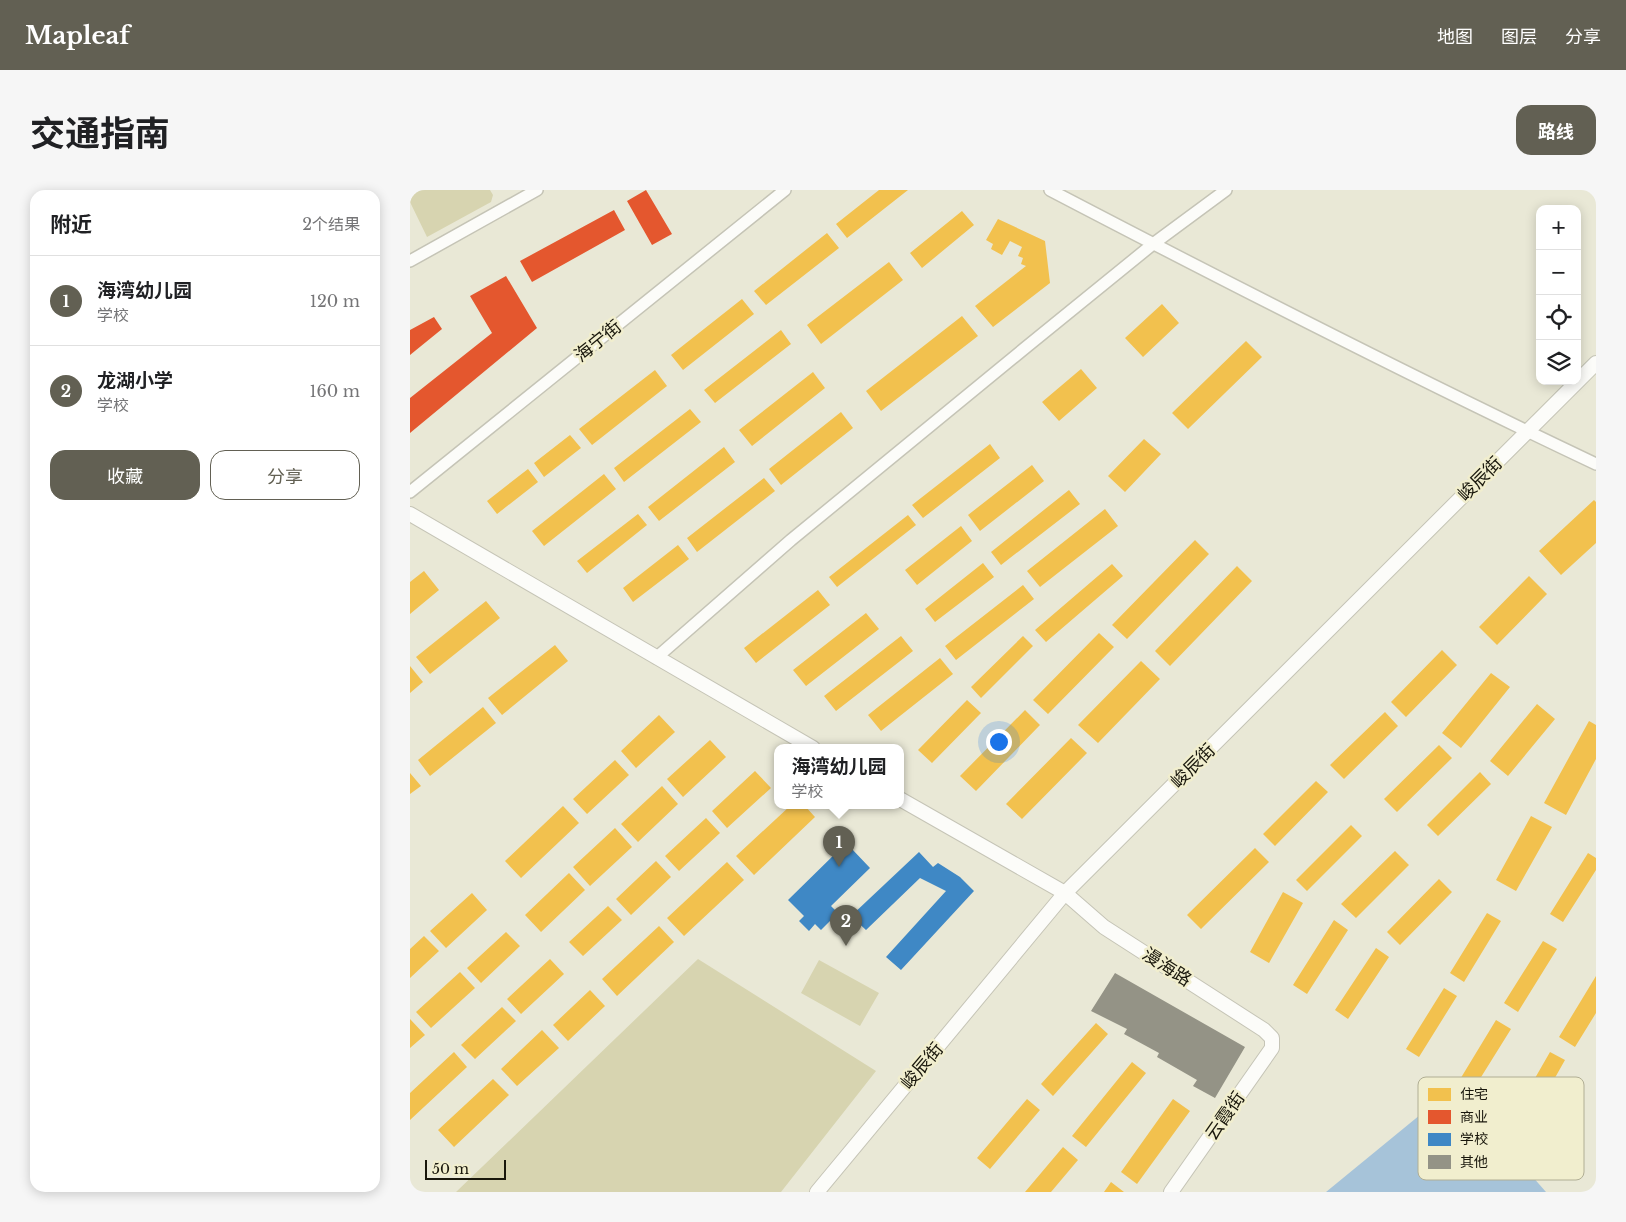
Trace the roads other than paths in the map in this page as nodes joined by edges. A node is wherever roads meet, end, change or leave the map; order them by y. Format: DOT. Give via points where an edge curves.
graph roads {
  1 [pos="537,190"];
  2 [pos="785,190"];
  3 [pos="1050,190"];
  4 [pos="1226,190"];
  5 [pos="1153,244"];
  6 [pos="410,261"];
  7 [pos="1596,363"];
  8 [pos="1528,432"];
  9 [pos="1596,464"];
  10 [pos="410,492"];
  11 [pos="410,514"];
  12 [pos="656,658"];
  13 [pos="805,744"];
  14 [pos="904,801"];
  15 [pos="1065,893"];
  16 [pos="1272,1038"];
  17 [pos="817,1192"];
  18 [pos="1171,1192"];
  1 -- 6 [label="street"];
  2 -- 10 [label="street, 海宁街"];
  3 -- 5 [label="street"];
  4 -- 5 [label="street"];
  5 -- 8 [label="street"];
  5 -- 12 [label="street" via="799,534"];
  7 -- 8 [label="street, 峻辰街"];
  8 -- 9 [label="street"];
  8 -- 15 [label="street, 峻辰街"];
  11 -- 12 [label="street"];
  12 -- 13 [label="street"];
  14 -- 15 [label="street, 漫海路"];
  15 -- 16 [label="street, 漫海路" via="1104,927"];
  15 -- 17 [label="street, 峻辰街"];
  16 -- 18 [label="street, 云霞街" via="1272,1048"];
}
